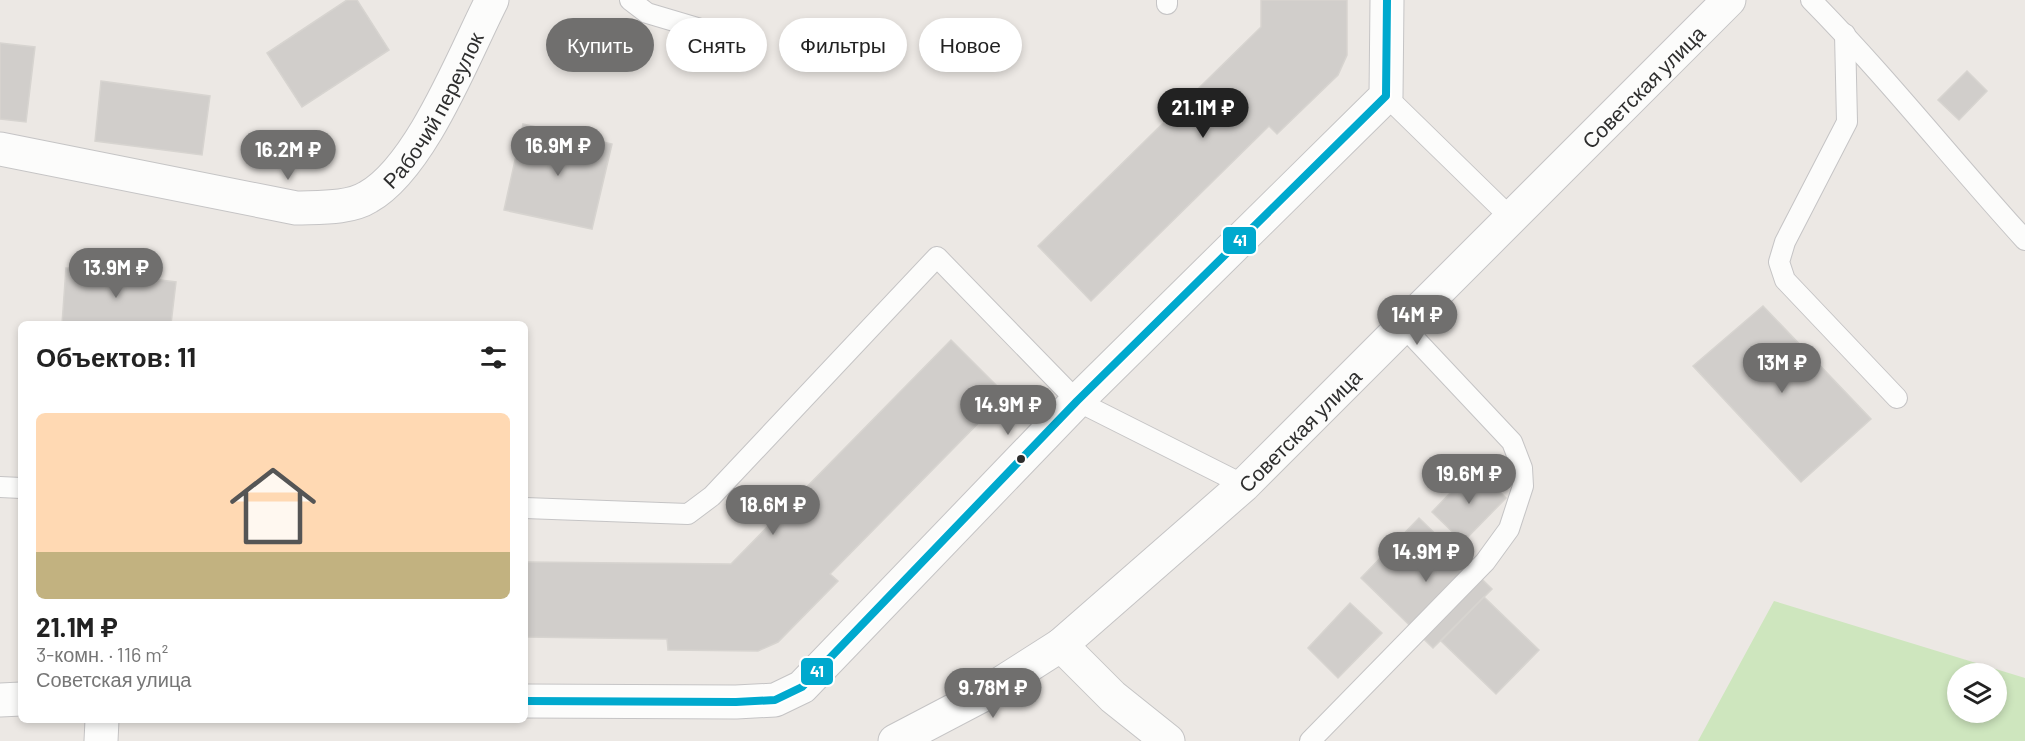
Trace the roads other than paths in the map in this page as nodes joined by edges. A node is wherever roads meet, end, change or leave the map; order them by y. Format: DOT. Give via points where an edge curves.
graph roads {
  1 [pos="492,0"];
  2 [pos="630,0"];
  3 [pos="1387,0"];
  4 [pos="1729,0"];
  5 [pos="1811,0"];
  6 [pos="666,19"];
  7 [pos="1845,34"];
  8 [pos="1386,96"];
  9 [pos="0,149"];
  10 [pos="1510,217"];
  11 [pos="2023,233"];
  12 [pos="1402,325"];
  13 [pos="1897,398"];
  14 [pos="1077,401"];
  15 [pos="1244,485"];
  16 [pos="0,487"];
  17 [pos="18,488"];
  18 [pos="528,508"];
  19 [pos="1061,645"];
  20 [pos="18,699"];
  21 [pos="0,700"];
  22 [pos="528,701"];
  23 [pos="102,723"];
  24 [pos="101,741"];
  25 [pos="895,741"];
  26 [pos="1168,741"];
  27 [pos="1310,741"];
  1 -- 9 [label="street, Рабочий переулок" via="418,147 395,175 368,198 336,206 296,208"];
  2 -- 6 [label="lane" via="647,13"];
  3 -- 8 [label="street"];
  4 -- 10 [label="street, Советская улица"];
  5 -- 7 [label="lane"];
  7 -- 11 [label="lane" via="1971,181"];
  7 -- 13 [label="lane" via="1847,122 1785,242 1779,262 1785,280"];
  8 -- 10 [label="lane"];
  8 -- 14 [label="street"];
  10 -- 12 [label="street, Советская улица"];
  12 -- 15 [label="street, Советская улица"];
  12 -- 27 [label="lane" via="1512,442 1522,468 1523,486 1509,530 1485,562"];
  14 -- 15 [label="lane"];
  14 -- 18 [label="lane" via="937,257 712,496 688,514"];
  14 -- 22 [label="street" via="802,687 775,700 736,702"];
  15 -- 19 [label="street, Советская улица"];
  16 -- 17 [label="lane"];
  19 -- 25 [label="street, Советская улица" via="981,696"];
  19 -- 26 [label="street" via="1113,697"];
  20 -- 21 [label="street"];
  23 -- 24 [label="street"];
}
